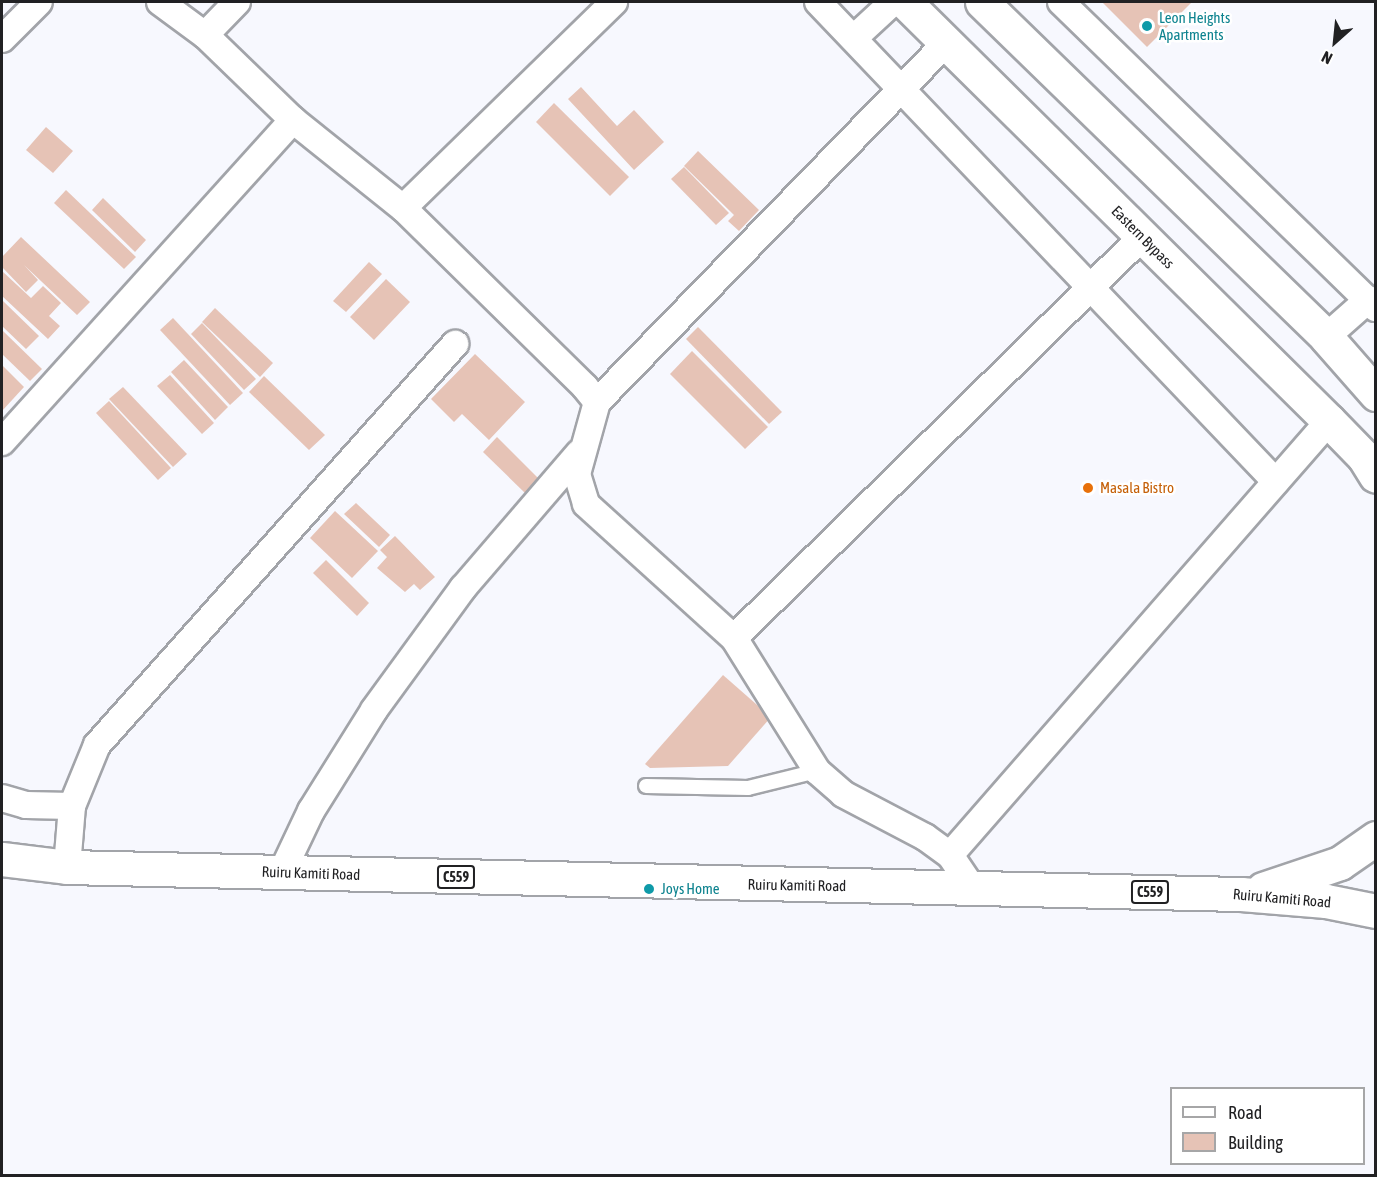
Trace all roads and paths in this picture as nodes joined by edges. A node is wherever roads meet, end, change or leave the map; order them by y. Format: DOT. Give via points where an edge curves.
graph roads {
  1 [pos="39,2"];
  2 [pos="160,2"];
  3 [pos="237,2"];
  4 [pos="614,2"];
  5 [pos="818,2"];
  6 [pos="893,2"];
  7 [pos="905,2"];
  8 [pos="982,2"];
  9 [pos="1061,2"];
  10 [pos="205,35"];
  11 [pos="854,38"];
  12 [pos="2,39"];
  13 [pos="947,42"];
  14 [pos="904,89"];
  15 [pos="293,120"];
  16 [pos="403,208"];
  17 [pos="1143,236"];
  18 [pos="1090,289"];
  19 [pos="1372,304"];
  20 [pos="1326,337"];
  21 [pos="455,344"];
  22 [pos="1376,394"];
  23 [pos="597,402"];
  24 [pos="1329,422"];
  25 [pos="2,442"];
  26 [pos="579,453"];
  27 [pos="1376,476"];
  28 [pos="1276,482"];
  29 [pos="734,638"];
  30 [pos="817,771"];
  31 [pos="646,786"];
  32 [pos="2,798"];
  33 [pos="72,806"];
  34 [pos="1376,838"];
  35 [pos="950,855"];
  36 [pos="2,859"];
  37 [pos="67,867"];
  38 [pos="282,872"];
  39 [pos="973,889"];
  40 [pos="1241,894"];
  41 [pos="1376,911"];
  1 -- 12 [label="street"];
  2 -- 10 [label="street"];
  3 -- 10 [label="street"];
  4 -- 16 [label="street"];
  5 -- 11 [label="street"];
  6 -- 11 [label="street"];
  7 -- 13 [label="main road, Eastern Bypass"];
  8 -- 20 [label="main road"];
  9 -- 19 [label="street"];
  10 -- 15 [label="street"];
  11 -- 14 [label="street"];
  13 -- 14 [label="street"];
  13 -- 17 [label="main road, Eastern Bypass"];
  14 -- 18 [label="street"];
  14 -- 23 [label="street"];
  15 -- 16 [label="street"];
  15 -- 25 [label="street"];
  16 -- 23 [label="street"];
  17 -- 18 [label="street"];
  17 -- 24 [label="main road, Eastern Bypass"];
  18 -- 28 [label="street"];
  18 -- 29 [label="street"];
  19 -- 20 [label="street"];
  20 -- 22 [label="main road"];
  21 -- 33 [label="street" via="97,745"];
  23 -- 26 [label="street"];
  24 -- 27 [label="main road, Eastern Bypass" via="1364,457"];
  24 -- 28 [label="street"];
  26 -- 29 [label="street" via="577,474 586,504"];
  26 -- 38 [label="street" via="463,588 374,710 311,811"];
  28 -- 35 [label="street"];
  29 -- 30 [label="street"];
  30 -- 31 [label="lane" via="748,788"];
  30 -- 35 [label="street" via="843,794 925,837"];
  32 -- 33 [label="street" via="26,805"];
  33 -- 37 [label="street"];
  34 -- 40 [label="main road" via="1340,863 1279,886"];
  35 -- 39 [label="street"];
  36 -- 37 [label="main road, Ruiru Kamiti Road / C559"];
  37 -- 38 [label="main road, Ruiru Kamiti Road / C559"];
  38 -- 39 [label="main road, Ruiru Kamiti Road / C559"];
  39 -- 40 [label="main road, Ruiru Kamiti Road / C559"];
  40 -- 41 [label="main road, Ruiru Kamiti Road / C559" via="1326,901"];
}
